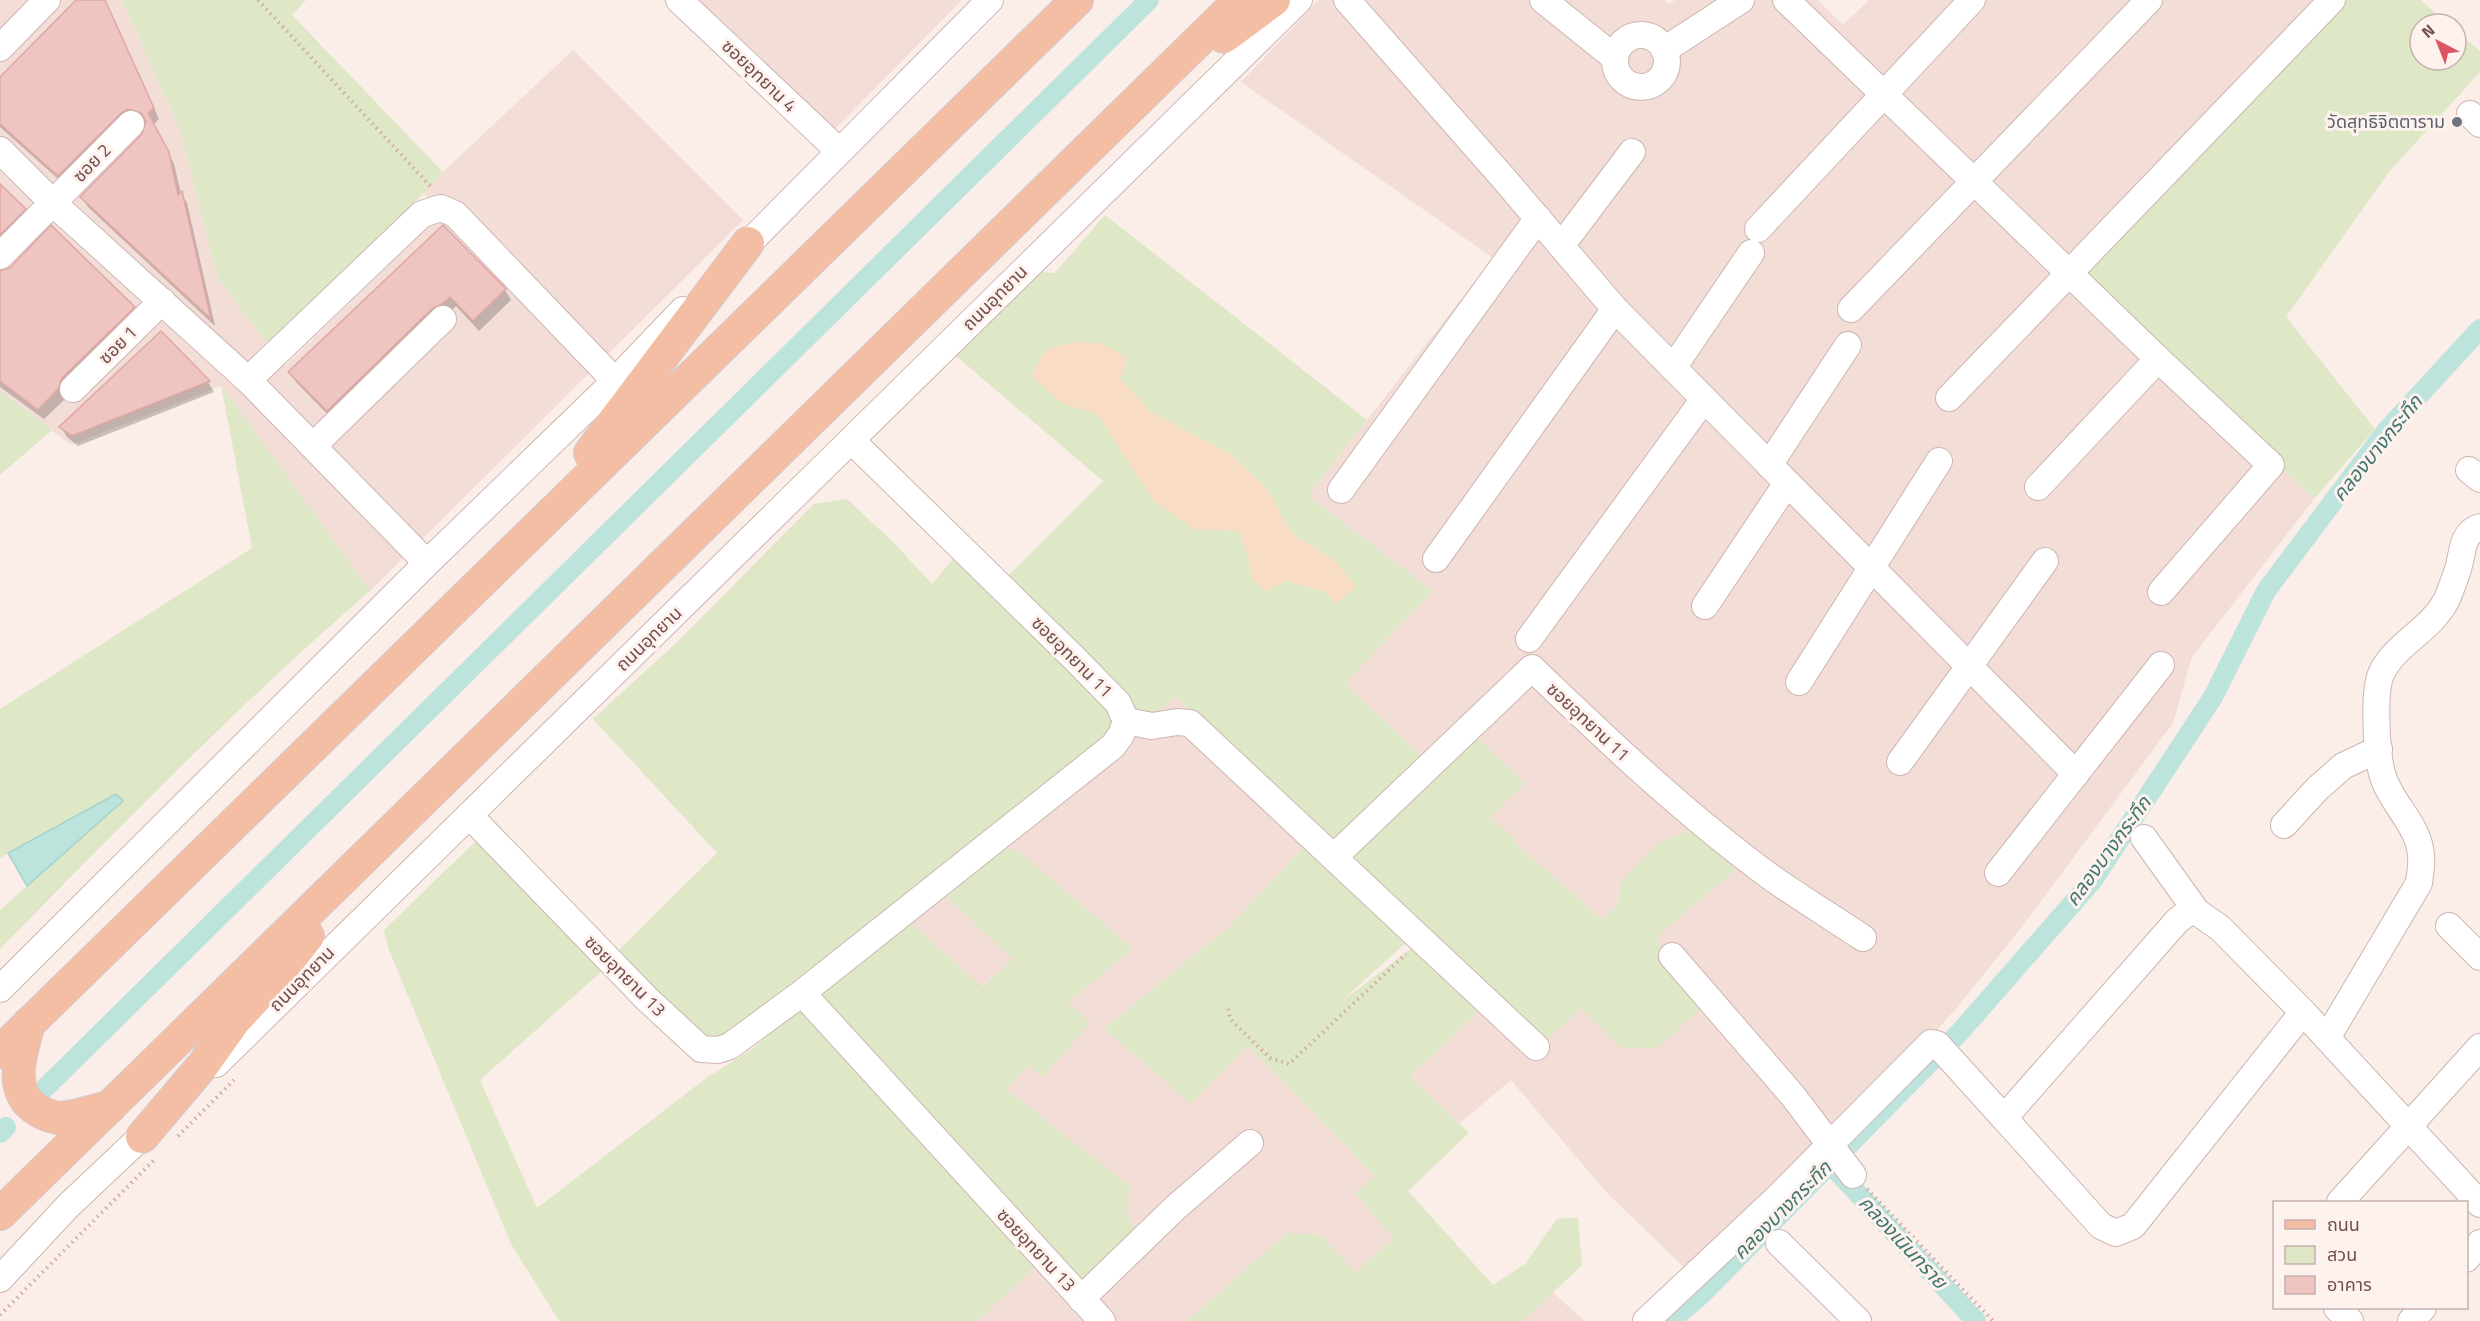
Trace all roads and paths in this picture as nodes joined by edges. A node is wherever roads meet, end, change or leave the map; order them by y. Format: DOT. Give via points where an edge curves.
graph roads {
  1 [pos="47,0"];
  2 [pos="258,0"];
  3 [pos="679,0"];
  4 [pos="990,0"];
  5 [pos="1077,0"];
  6 [pos="1240,0"];
  7 [pos="1274,0"];
  8 [pos="1299,0"];
  9 [pos="1347,0"];
  10 [pos="1543,0"];
  11 [pos="1741,0"];
  12 [pos="1786,0"];
  13 [pos="1972,0"];
  14 [pos="2149,0"];
  15 [pos="2332,0"];
  16 [pos="0,48"];
  17 [pos="1664,50"];
  18 [pos="1614,57"];
  19 [pos="1884,94"];
  20 [pos="1117,120"];
  21 [pos="131,123"];
  22 [pos="0,150"];
  23 [pos="839,152"];
  24 [pos="1632,152"];
  25 [pos="1974,182"];
  26 [pos="53,203"];
  27 [pos="441,208"];
  28 [pos="1538,218"];
  29 [pos="1758,229"];
  30 [pos="748,243"];
  31 [pos="1562,246"];
  32 [pos="1750,253"];
  33 [pos="0,256"];
  34 [pos="2069,273"];
  35 [pos="162,301"];
  36 [pos="1615,309"];
  37 [pos="1851,309"];
  38 [pos="443,319"];
  39 [pos="1848,345"];
  40 [pos="2158,359"];
  41 [pos="1673,368"];
  42 [pos="248,380"];
  43 [pos="615,381"];
  44 [pos="73,389"];
  45 [pos="1949,398"];
  46 [pos="1704,399"];
  47 [pos="851,440"];
  48 [pos="313,446"];
  49 [pos="1939,461"];
  50 [pos="1778,474"];
  51 [pos="2038,487"];
  52 [pos="1341,490"];
  53 [pos="2480,527"];
  54 [pos="1436,559"];
  55 [pos="2045,561"];
  56 [pos="427,563"];
  57 [pos="1871,568"];
  58 [pos="492,571"];
  59 [pos="2161,591"];
  60 [pos="1705,606"];
  61 [pos="1529,639"];
  62 [pos="2161,665"];
  63 [pos="1969,666"];
  64 [pos="1799,682"];
  65 [pos="1126,721"];
  66 [pos="2379,749"];
  67 [pos="1900,762"];
  68 [pos="2076,774"];
  69 [pos="414,809"];
  70 [pos="469,815"];
  71 [pos="2284,825"];
  72 [pos="2144,838"];
  73 [pos="1334,857"];
  74 [pos="1998,873"];
  75 [pos="2197,912"];
  76 [pos="2450,926"];
  77 [pos="1863,938"];
  78 [pos="1422,939"];
  79 [pos="1672,956"];
  80 [pos="2480,957"];
  81 [pos="0,988"];
  82 [pos="802,993"];
  83 [pos="1228,1009"];
  84 [pos="2303,1012"];
  85 [pos="29,1023"];
  86 [pos="2327,1038"];
  87 [pos="0,1047"];
  88 [pos="1536,1047"];
  89 [pos="2480,1047"];
  90 [pos="0,1052"];
  91 [pos="110,1106"];
  92 [pos="2004,1118"];
  93 [pos="2409,1126"];
  94 [pos="142,1137"];
  95 [pos="1250,1143"];
  96 [pos="1831,1148"];
  97 [pos="1853,1175"];
  98 [pos="2342,1201"];
  99 [pos="2480,1204"];
  100 [pos="0,1214"];
  101 [pos="1779,1243"];
  102 [pos="2480,1243"];
  103 [pos="2468,1257"];
  104 [pos="0,1279"];
  105 [pos="1081,1299"];
  106 [pos="2338,1309"];
  107 [pos="2422,1309"];
  108 [pos="1853,1319"];
  109 [pos="1102,1321"];
  110 [pos="1646,1321"];
  111 [pos="1993,1321"];
  112 [pos="2350,1321"];
  113 [pos="2411,1321"];
  1 -- 16 [label="street"];
  2 -- 27 [label="path" via="430,183"];
  3 -- 23 [label="street, ซอยอุทยาน 4"];
  4 -- 23 [label="street"];
  5 -- 58 [label="main road"];
  6 -- 20 [label="main road"];
  7 -- 20 [label="main road"];
  8 -- 47 [label="street, ถนนอุทยาน"];
  9 -- 28 [label="street"];
  10 -- 18 [label="street"];
  11 -- 17 [label="street"];
  12 -- 19 [label="street"];
  13 -- 19 [label="street"];
  14 -- 25 [label="street"];
  15 -- 34 [label="street"];
  17 -- 18 [label="street" via="1651,36 1639,34 1627,38"];
  17 -- 18 [label="street" via="1667,66 1662,77 1641,87 1621,79"];
  19 -- 25 [label="street"];
  19 -- 29 [label="street"];
  20 -- 69 [label="main road"];
  21 -- 26 [label="street, ซอย 2"];
  22 -- 26 [label="street"];
  23 -- 30 [label="street"];
  24 -- 31 [label="street"];
  25 -- 34 [label="street"];
  25 -- 37 [label="street"];
  26 -- 33 [label="street, ซอย 2"];
  26 -- 35 [label="street"];
  27 -- 42 [label="street" via="422,214"];
  27 -- 43 [label="street" via="455,214"];
  28 -- 31 [label="street"];
  28 -- 52 [label="street"];
  30 -- 43 [label="street"];
  30 -- 58 [label="main road" via="595,447"];
  31 -- 36 [label="street"];
  32 -- 41 [label="street"];
  34 -- 40 [label="street"];
  34 -- 45 [label="street"];
  35 -- 42 [label="street"];
  35 -- 44 [label="street, ซอย 1"];
  36 -- 41 [label="street"];
  36 -- 54 [label="street"];
  38 -- 48 [label="street"];
  39 -- 50 [label="street"];
  40 -- 51 [label="street"];
  40 -- 59 [label="street" via="2271,465"];
  41 -- 46 [label="street"];
  42 -- 48 [label="street"];
  43 -- 56 [label="street"];
  46 -- 50 [label="street"];
  46 -- 61 [label="street"];
  47 -- 65 [label="street, ซอยอุทยาน 11" via="1075,659 1118,703"];
  47 -- 70 [label="street, ถนนอุทยาน"];
  48 -- 56 [label="street"];
  49 -- 57 [label="street"];
  50 -- 57 [label="street"];
  50 -- 60 [label="street"];
  53 -- 66 [label="street" via="2464,540 2459,567 2439,612 2395,653 2382,672 2376,690"];
  55 -- 63 [label="street"];
  56 -- 81 [label="street"];
  57 -- 63 [label="street"];
  57 -- 64 [label="street"];
  58 -- 85 [label="main road"];
  62 -- 68 [label="street"];
  63 -- 67 [label="street"];
  63 -- 68 [label="street"];
  65 -- 73 [label="street" via="1152,726 1190,723"];
  65 -- 82 [label="street, ซอยอุทยาน 13" via="1113,746"];
  66 -- 71 [label="street" via="2343,766"];
  66 -- 86 [label="street" via="2384,781 2418,839 2420,883"];
  68 -- 74 [label="street"];
  69 -- 91 [label="main road"];
  69 -- 94 [label="main road" via="341,892"];
  70 -- 82 [label="street, ซอยอุทยาน 13" via="647,999 701,1049 730,1046"];
  70 -- 94 [label="street, ถนนอุทยาน"];
  72 -- 75 [label="street"];
  73 -- 77 [label="street, ซอยอุทยาน 11" via="1532,668 1620,753 1725,842"];
  73 -- 78 [label="street"];
  75 -- 84 [label="street" via="2220,928"];
  75 -- 92 [label="street" via="2187,913 2177,921"];
  76 -- 80 [label="street"];
  78 -- 83 [label="path" via="1289,1064 1270,1058 1230,1019"];
  78 -- 88 [label="street"];
  79 -- 96 [label="street" via="1793,1096"];
  82 -- 105 [label="street, ซอยอุทยาน 13"];
  84 -- 86 [label="street"];
  84 -- 92 [label="street" via="2133,1226 2115,1233 2094,1219"];
  85 -- 87 [label="main road"];
  85 -- 90 [label="main road"];
  85 -- 91 [label="main road" via="18,1070 20,1090 31,1106 61,1118"];
  86 -- 93 [label="street"];
  89 -- 93 [label="street"];
  91 -- 100 [label="main road"];
  92 -- 96 [label="street" via="1942,1049 1931,1043"];
  93 -- 98 [label="street"];
  93 -- 99 [label="street"];
  94 -- 104 [label="street, ถนนอุทยาน" via="68,1206"];
  95 -- 105 [label="street" via="1175,1208"];
  96 -- 97 [label="street"];
  96 -- 110 [label="street"];
  97 -- 111 [label="path"];
  101 -- 108 [label="street"];
  102 -- 103 [label="street"];
  105 -- 109 [label="street, ซอยอุทยาน 13"];
  106 -- 112 [label="street"];
  107 -- 113 [label="street"];
}
